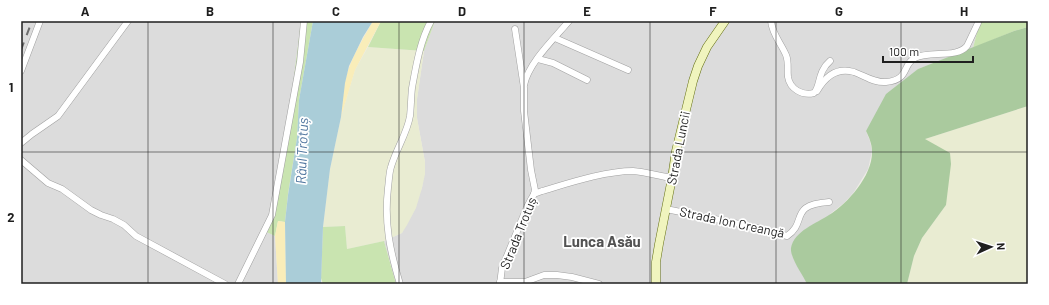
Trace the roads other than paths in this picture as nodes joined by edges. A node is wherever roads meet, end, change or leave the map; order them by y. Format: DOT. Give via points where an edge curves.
graph roads {
  1 [pos="40,21"];
  2 [pos="128,21"];
  3 [pos="304,21"];
  4 [pos="431,21"];
  5 [pos="568,21"];
  6 [pos="725,21"];
  7 [pos="771,21"];
  8 [pos="978,23"];
  9 [pos="515,30"];
  10 [pos="555,38"];
  11 [pos="538,59"];
  12 [pos="830,61"];
  13 [pos="628,70"];
  14 [pos="21,71"];
  15 [pos="587,80"];
  16 [pos="524,88"];
  17 [pos="817,91"];
  18 [pos="21,144"];
  19 [pos="21,160"];
  20 [pos="672,178"];
  21 [pos="534,194"];
  22 [pos="828,202"];
  23 [pos="666,209"];
  24 [pos="500,283"];
  25 [pos="224,284"];
  26 [pos="238,284"];
  27 [pos="400,284"];
  28 [pos="599,284"];
  29 [pos="656,284"];
  1 -- 14 [label="street"];
  2 -- 18 [label="street" via="58,116"];
  3 -- 26 [label="street" via="299,70 272,215"];
  4 -- 27 [label="street" via="420,51 406,131 390,168 387,221 389,243"];
  5 -- 10 [label="street, Strada Trotuș"];
  6 -- 20 [label="main road, Strada Luncii" via="707,47 695,75"];
  7 -- 17 [label="street" via="773,31 787,57 791,84 802,93 811,94"];
  8 -- 17 [label="street" via="965,49 916,57 898,79 879,82 854,72 841,72 828,76"];
  9 -- 16 [label="street, Strada Trotuș"];
  10 -- 11 [label="street, Strada Trotuș"];
  10 -- 13 [label="street"];
  11 -- 15 [label="street" via="553,63"];
  11 -- 16 [label="street, Strada Trotuș" via="528,74"];
  12 -- 17 [label="street" via="822,70"];
  16 -- 21 [label="street, Strada Trotuș" via="524,111"];
  19 -- 25 [label="street" via="48,183 62,189 91,210 124,225 136,236"];
  20 -- 21 [label="street" via="625,171"];
  20 -- 23 [label="main road, Strada Luncii"];
  21 -- 24 [label="street, Strada Trotuș" via="502,268"];
  22 -- 23 [label="street, Strada Ion Creangă" via="806,207 799,215 794,232 787,236"];
  23 -- 29 [label="main road, Strada Luncii" via="656,262"];
  24 -- 28 [label="street" via="525,282 544,275 557,274"];
}
